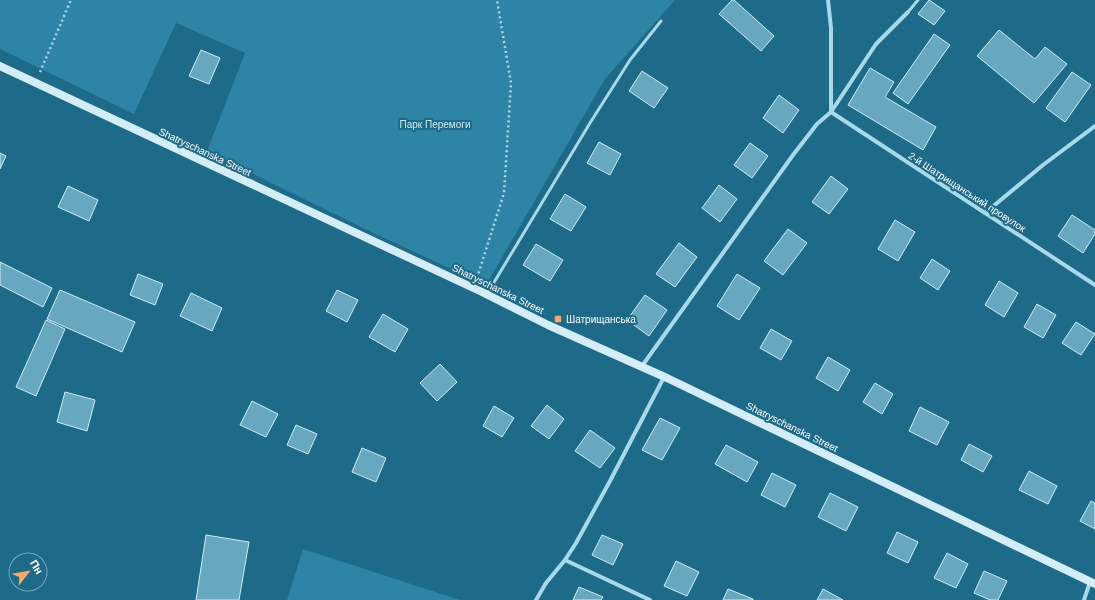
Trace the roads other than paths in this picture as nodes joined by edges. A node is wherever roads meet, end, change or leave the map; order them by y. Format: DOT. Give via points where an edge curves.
graph roads {
  1 [pos="828,0"];
  2 [pos="918,0"];
  3 [pos="908,12"];
  4 [pos="661,21"];
  5 [pos="0,66"];
  6 [pos="831,112"];
  7 [pos="1095,126"];
  8 [pos="985,213"];
  9 [pos="1095,285"];
  10 [pos="487,294"];
  11 [pos="642,366"];
  12 [pos="664,377"];
  13 [pos="566,560"];
  14 [pos="1092,582"];
  15 [pos="536,600"];
  16 [pos="650,600"];
  17 [pos="1084,600"];
  1 -- 6 [label="street" via="831,28"];
  2 -- 3 [label="lane"];
  3 -- 6 [label="street" via="876,44"];
  4 -- 10 [label="lane" via="630,60"];
  5 -- 10 [label="street, Shatryschanska Street"];
  6 -- 8 [label="street, 2-й Шатрищанський провулок"];
  6 -- 11 [label="street" via="817,124"];
  7 -- 8 [label="street"];
  8 -- 9 [label="street, 2-й Шатрищанський провулок"];
  10 -- 11 [label="street, Shatryschanska Street" via="548,325"];
  11 -- 12 [label="street, Shatryschanska Street"];
  12 -- 13 [label="street"];
  12 -- 14 [label="street, Shatryschanska Street"];
  13 -- 15 [label="street" via="546,583"];
  13 -- 16 [label="street"];
  14 -- 17 [label="street"];
}
